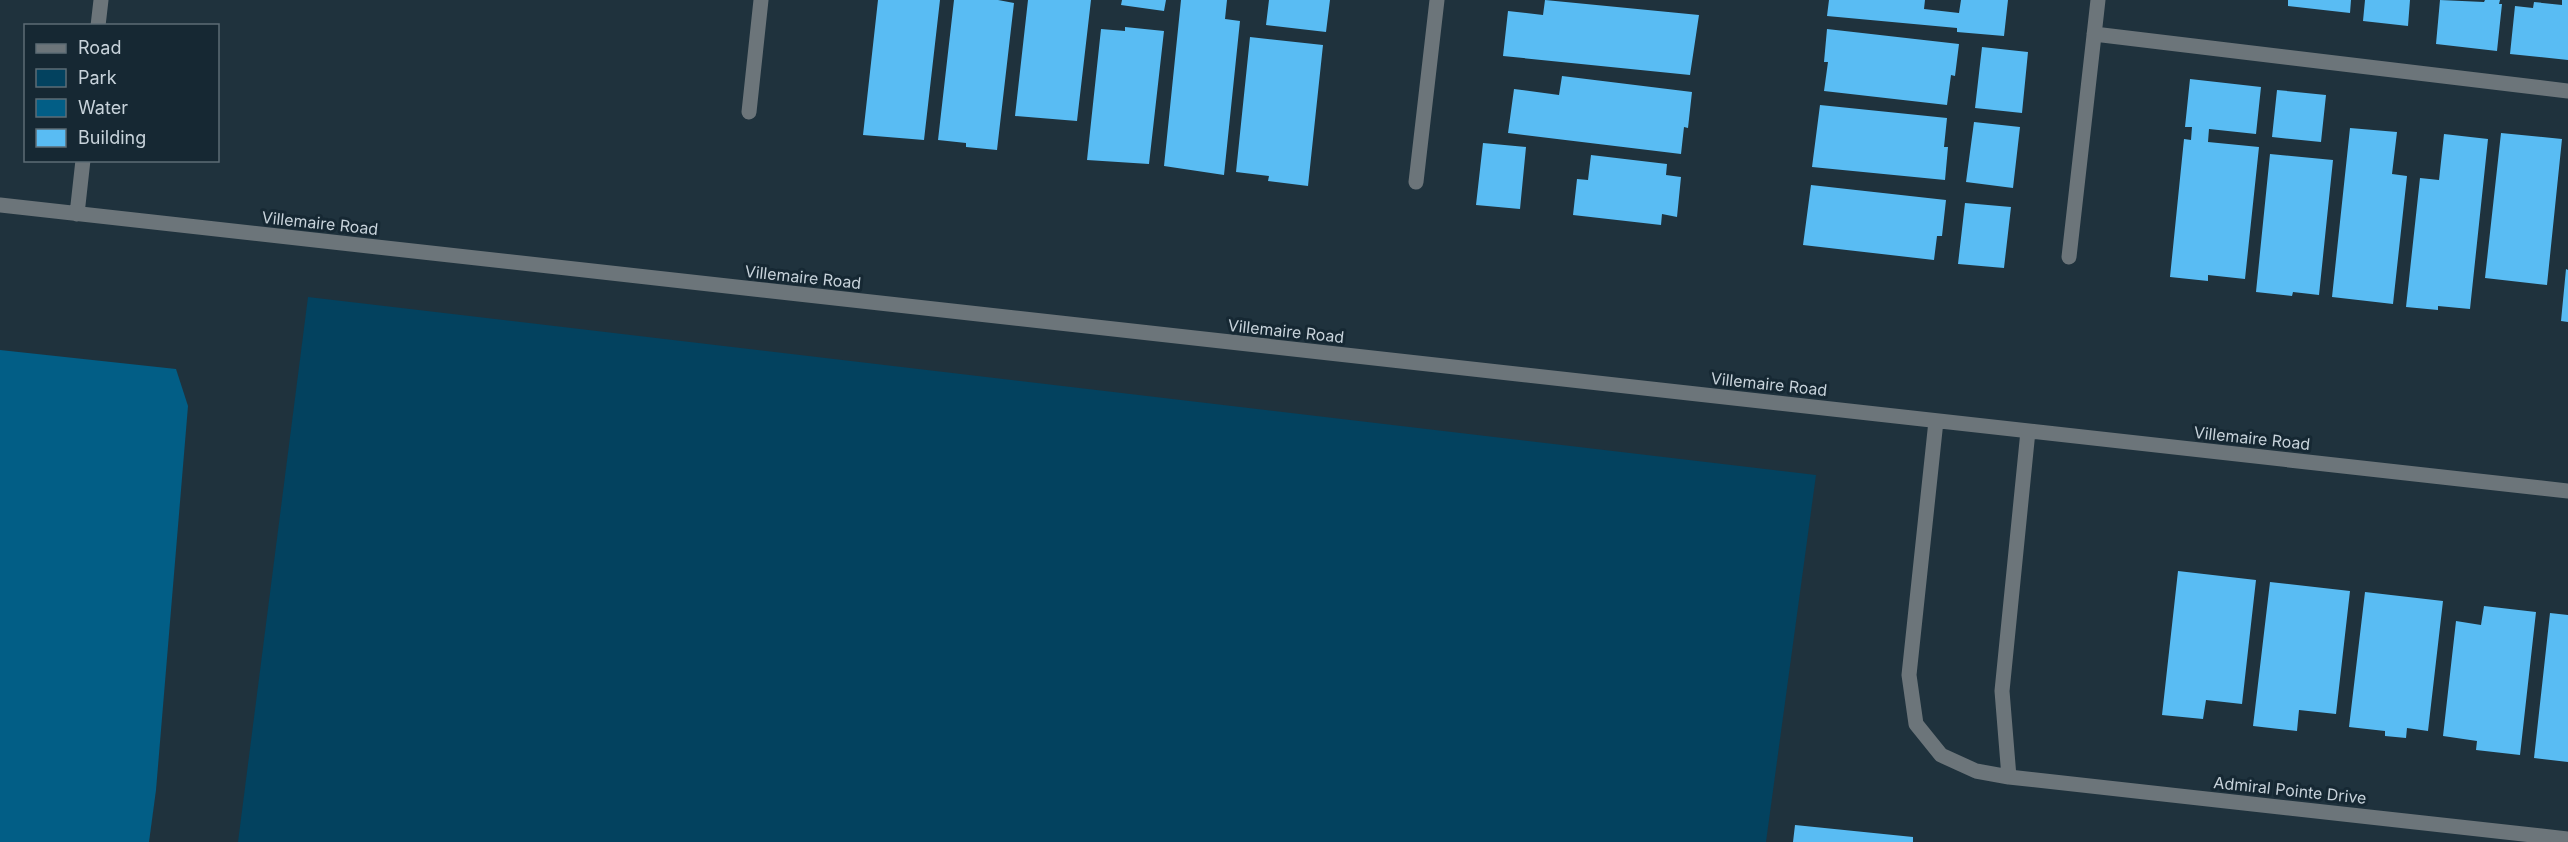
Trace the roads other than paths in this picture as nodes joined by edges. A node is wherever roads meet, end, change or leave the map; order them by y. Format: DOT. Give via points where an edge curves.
graph roads {
  1 [pos="101,0"];
  2 [pos="761,0"];
  3 [pos="1437,0"];
  4 [pos="2098,0"];
  5 [pos="99,24"];
  6 [pos="2094,34"];
  7 [pos="2568,92"];
  8 [pos="749,112"];
  9 [pos="83,162"];
  10 [pos="1416,182"];
  11 [pos="0,206"];
  12 [pos="77,214"];
  13 [pos="2069,257"];
  14 [pos="1935,421"];
  15 [pos="2028,431"];
  16 [pos="2568,491"];
  17 [pos="2008,777"];
  18 [pos="2530,839"];
  19 [pos="2568,839"];
  1 -- 5 [label="street"];
  2 -- 8 [label="street"];
  3 -- 10 [label="street"];
  4 -- 6 [label="street"];
  6 -- 7 [label="street"];
  6 -- 13 [label="street"];
  9 -- 12 [label="street"];
  11 -- 12 [label="street, Villemaire Road"];
  12 -- 14 [label="street, Villemaire Road"];
  14 -- 15 [label="street, Villemaire Road"];
  14 -- 17 [label="street, Admiral Pointe Drive" via="1909,675 1916,724 1941,755 1976,771"];
  15 -- 16 [label="street, Villemaire Road"];
  15 -- 17 [label="street" via="2002,691"];
  17 -- 18 [label="street, Admiral Pointe Drive"];
  18 -- 19 [label="street, Admiral Pointe Drive"];
}
